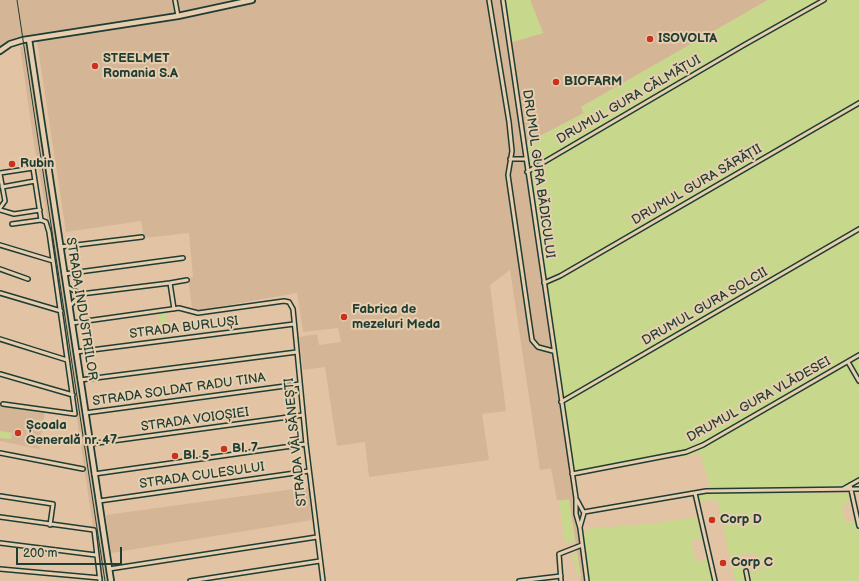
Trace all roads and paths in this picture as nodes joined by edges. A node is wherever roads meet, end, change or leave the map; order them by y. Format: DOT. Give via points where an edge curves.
graph roads {
  1 [pos="175,0"];
  2 [pos="252,0"];
  3 [pos="489,0"];
  4 [pos="503,0"];
  5 [pos="824,0"];
  6 [pos="178,16"];
  7 [pos="29,39"];
  8 [pos="0,51"];
  9 [pos="859,103"];
  10 [pos="510,159"];
  11 [pos="526,159"];
  12 [pos="528,172"];
  13 [pos="0,173"];
  14 [pos="35,181"];
  15 [pos="2,188"];
  16 [pos="0,209"];
  17 [pos="40,210"];
  18 [pos="41,220"];
  19 [pos="12,224"];
  20 [pos="859,229"];
  21 [pos="142,237"];
  22 [pos="0,245"];
  23 [pos="60,247"];
  24 [pos="183,258"];
  25 [pos="53,261"];
  26 [pos="0,270"];
  27 [pos="64,274"];
  28 [pos="28,278"];
  29 [pos="186,280"];
  30 [pos="170,283"];
  31 [pos="544,283"];
  32 [pos="66,286"];
  33 [pos="0,293"];
  34 [pos="80,294"];
  35 [pos="69,307"];
  36 [pos="174,309"];
  37 [pos="61,311"];
  38 [pos="72,323"];
  39 [pos="294,324"];
  40 [pos="0,340"];
  41 [pos="553,351"];
  42 [pos="76,352"];
  43 [pos="297,352"];
  44 [pos="859,356"];
  45 [pos="67,360"];
  46 [pos="848,362"];
  47 [pos="0,374"];
  48 [pos="80,380"];
  49 [pos="859,381"];
  50 [pos="300,384"];
  51 [pos="73,395"];
  52 [pos="561,402"];
  53 [pos="3,404"];
  54 [pos="85,413"];
  55 [pos="303,415"];
  56 [pos="90,444"];
  57 [pos="306,444"];
  58 [pos="0,453"];
  59 [pos="83,469"];
  60 [pos="309,471"];
  61 [pos="94,474"];
  62 [pos="572,474"];
  63 [pos="859,480"];
  64 [pos="850,485"];
  65 [pos="843,489"];
  66 [pos="851,489"];
  67 [pos="859,489"];
  68 [pos="694,493"];
  69 [pos="0,496"];
  70 [pos="576,498"];
  71 [pos="99,501"];
  72 [pos="583,510"];
  73 [pos="576,511"];
  74 [pos="0,517"];
  75 [pos="577,517"];
  76 [pos="583,517"];
  77 [pos="50,525"];
  78 [pos="859,526"];
  79 [pos="580,528"];
  80 [pos="317,536"];
  81 [pos="0,543"];
  82 [pos="582,545"];
  83 [pos="96,555"];
  84 [pos="320,561"];
  85 [pos="0,569"];
  86 [pos="109,569"];
  87 [pos="746,571"];
  88 [pos="560,576"];
  89 [pos="100,580"];
  90 [pos="111,581"];
  91 [pos="190,581"];
  92 [pos="322,581"];
  93 [pos="519,581"];
  94 [pos="561,581"];
  95 [pos="587,581"];
  96 [pos="714,581"];
  97 [pos="748,581"];
  1 -- 6 [label="street"];
  2 -- 6 [label="main road"];
  3 -- 10 [label="street, DRUMUL GURA BĂDICULUI" via="512,144"];
  4 -- 11 [label="street, DRUMUL GURA BĂDICULUI"];
  5 -- 12 [label="street, DRUMUL GURA CĂLMĂȚUI"];
  6 -- 7 [label="main road"];
  7 -- 8 [label="main road" via="10,44"];
  7 -- 23 [label="main road, STRADA INDUSTRIILOR"];
  9 -- 31 [label="street, DRUMUL GURA SĂRĂȚII"];
  10 -- 11 [label="street"];
  10 -- 41 [label="street, DRUMUL GURA BĂDICULUI" via="508,175 532,340 538,347"];
  11 -- 12 [label="street, DRUMUL GURA BĂDICULUI"];
  12 -- 31 [label="street, DRUMUL GURA BĂDICULUI"];
  13 -- 14 [label="street" via="33,168"];
  13 -- 15 [label="street"];
  14 -- 15 [label="street"];
  14 -- 17 [label="street"];
  15 -- 16 [label="street" via="5,201"];
  16 -- 17 [label="street" via="14,214"];
  17 -- 18 [label="street"];
  18 -- 19 [label="street"];
  18 -- 25 [label="street" via="47,224"];
  20 -- 52 [label="street, DRUMUL GURA SOLCII"];
  21 -- 23 [label="street"];
  22 -- 25 [label="street"];
  23 -- 27 [label="main road, STRADA INDUSTRIILOR"];
  24 -- 27 [label="street"];
  25 -- 37 [label="street"];
  26 -- 28 [label="street"];
  27 -- 32 [label="main road, STRADA INDUSTRIILOR"];
  29 -- 30 [label="street"];
  30 -- 34 [label="street"];
  30 -- 36 [label="street"];
  31 -- 41 [label="street, DRUMUL GURA BĂDICULUI"];
  32 -- 34 [label="street"];
  32 -- 35 [label="main road, STRADA INDUSTRIILOR"];
  33 -- 37 [label="street"];
  34 -- 35 [label="street"];
  35 -- 38 [label="main road, STRADA INDUSTRIILOR"];
  36 -- 38 [label="street"];
  36 -- 39 [label="street, STRADA VÂLSĂNEȘTI" via="184,308 198,313 284,301 289,302 293,309"];
  37 -- 45 [label="street"];
  38 -- 42 [label="main road, STRADA INDUSTRIILOR"];
  39 -- 42 [label="street, STRADA BURLUȘI"];
  39 -- 43 [label="street, STRADA VÂLSĂNEȘTI"];
  40 -- 45 [label="street"];
  41 -- 52 [label="street, DRUMUL GURA BĂDICULUI"];
  42 -- 48 [label="main road, STRADA INDUSTRIILOR"];
  43 -- 48 [label="street"];
  43 -- 50 [label="street, STRADA VÂLSĂNEȘTI"];
  44 -- 46 [label="street, DRUMUL GURA VLĂDESEI"];
  45 -- 51 [label="street"];
  46 -- 49 [label="street"];
  46 -- 62 [label="street, DRUMUL GURA VLĂDESEI" via="703,445 686,452"];
  47 -- 51 [label="street"];
  48 -- 54 [label="main road, STRADA INDUSTRIILOR"];
  50 -- 54 [label="street, STRADA SOLDAT RADU TINA"];
  50 -- 55 [label="street, STRADA VÂLSĂNEȘTI"];
  51 -- 53 [label="street" via="75,414"];
  52 -- 62 [label="street, DRUMUL GURA BĂDICULUI"];
  54 -- 56 [label="main road, STRADA INDUSTRIILOR"];
  55 -- 56 [label="street, STRADA VOIOȘIEI"];
  55 -- 57 [label="street, STRADA VÂLSĂNEȘTI"];
  56 -- 61 [label="main road, STRADA INDUSTRIILOR"];
  57 -- 60 [label="street, STRADA VÂLSĂNEȘTI"];
  57 -- 61 [label="street"];
  58 -- 59 [label="street"];
  60 -- 71 [label="street, STRADA CULESULUI"];
  60 -- 80 [label="street, STRADA VÂLSĂNEȘTI"];
  61 -- 71 [label="main road, STRADA INDUSTRIILOR"];
  62 -- 70 [label="street, DRUMUL GURA BĂDICULUI"];
  63 -- 64 [label="street"];
  64 -- 65 [label="street"];
  64 -- 66 [label="street"];
  65 -- 66 [label="street"];
  65 -- 68 [label="street" via="717,490"];
  66 -- 67 [label="street"];
  66 -- 78 [label="street"];
  68 -- 72 [label="street"];
  68 -- 96 [label="street"];
  69 -- 77 [label="street" via="53,504"];
  70 -- 72 [label="street"];
  70 -- 73 [label="street, DRUMUL GURA BĂDICULUI"];
  71 -- 86 [label="main road, STRADA INDUSTRIILOR"];
  72 -- 73 [label="street"];
  72 -- 76 [label="street"];
  73 -- 75 [label="street, DRUMUL GURA BĂDICULUI"];
  74 -- 77 [label="street"];
  75 -- 76 [label="street"];
  75 -- 79 [label="street"];
  76 -- 79 [label="street"];
  77 -- 83 [label="street" via="94,530"];
  79 -- 82 [label="street"];
  80 -- 84 [label="street, STRADA VÂLSĂNEȘTI"];
  80 -- 86 [label="street"];
  81 -- 83 [label="street"];
  82 -- 88 [label="street" via="559,554"];
  82 -- 95 [label="street"];
  83 -- 89 [label="street"];
  84 -- 91 [label="street"];
  84 -- 92 [label="street, STRADA VÂLSĂNEȘTI"];
  85 -- 89 [label="street"];
  86 -- 90 [label="main road, STRADA INDUSTRIILOR"];
  87 -- 97 [label="street"];
  88 -- 93 [label="street"];
  88 -- 94 [label="street"];
}
